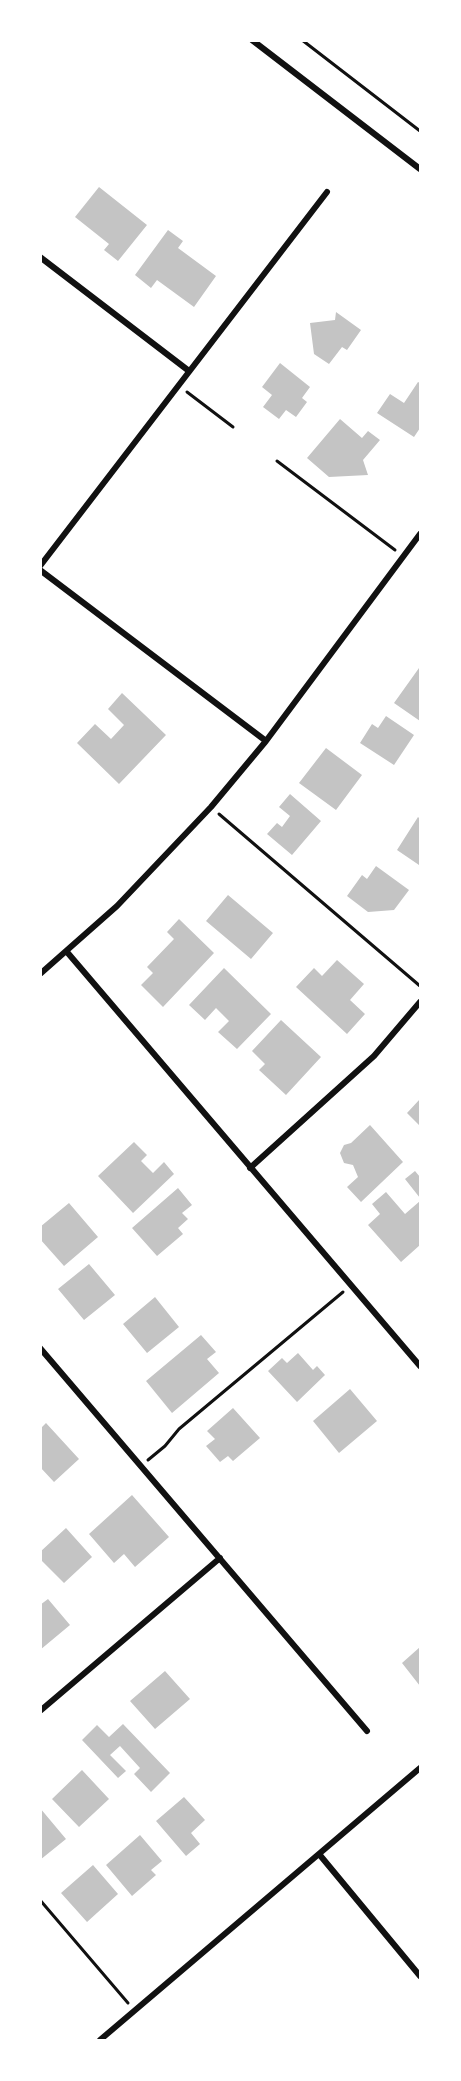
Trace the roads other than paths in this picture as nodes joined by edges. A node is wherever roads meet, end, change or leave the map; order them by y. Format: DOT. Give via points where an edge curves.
graph roads {
  1 [pos="252,40"];
  2 [pos="420,169"];
  3 [pos="327,192"];
  4 [pos="40,257"];
  5 [pos="189,371"];
  6 [pos="420,534"];
  7 [pos="418,543"];
  8 [pos="40,568"];
  9 [pos="266,741"];
  10 [pos="67,952"];
  11 [pos="40,974"];
  12 [pos="420,1002"];
  13 [pos="250,1168"];
  14 [pos="40,1348"];
  15 [pos="420,1365"];
  16 [pos="220,1558"];
  17 [pos="40,1712"];
  18 [pos="367,1731"];
  19 [pos="420,1768"];
  20 [pos="319,1854"];
  21 [pos="420,1976"];
  22 [pos="100,2040"];
  1 -- 2 [label="street"];
  3 -- 5 [label="street"];
  4 -- 5 [label="street"];
  5 -- 8 [label="street"];
  6 -- 7 [label="street"];
  7 -- 9 [label="street" via="404,556"];
  8 -- 9 [label="street"];
  9 -- 10 [label="street" via="149,874"];
  10 -- 11 [label="street"];
  10 -- 13 [label="street"];
  12 -- 13 [label="street" via="366,1064"];
  13 -- 15 [label="street"];
  14 -- 16 [label="street"];
  16 -- 17 [label="street"];
  16 -- 18 [label="street"];
  19 -- 20 [label="street"];
  20 -- 21 [label="street"];
  20 -- 22 [label="street"];
}
